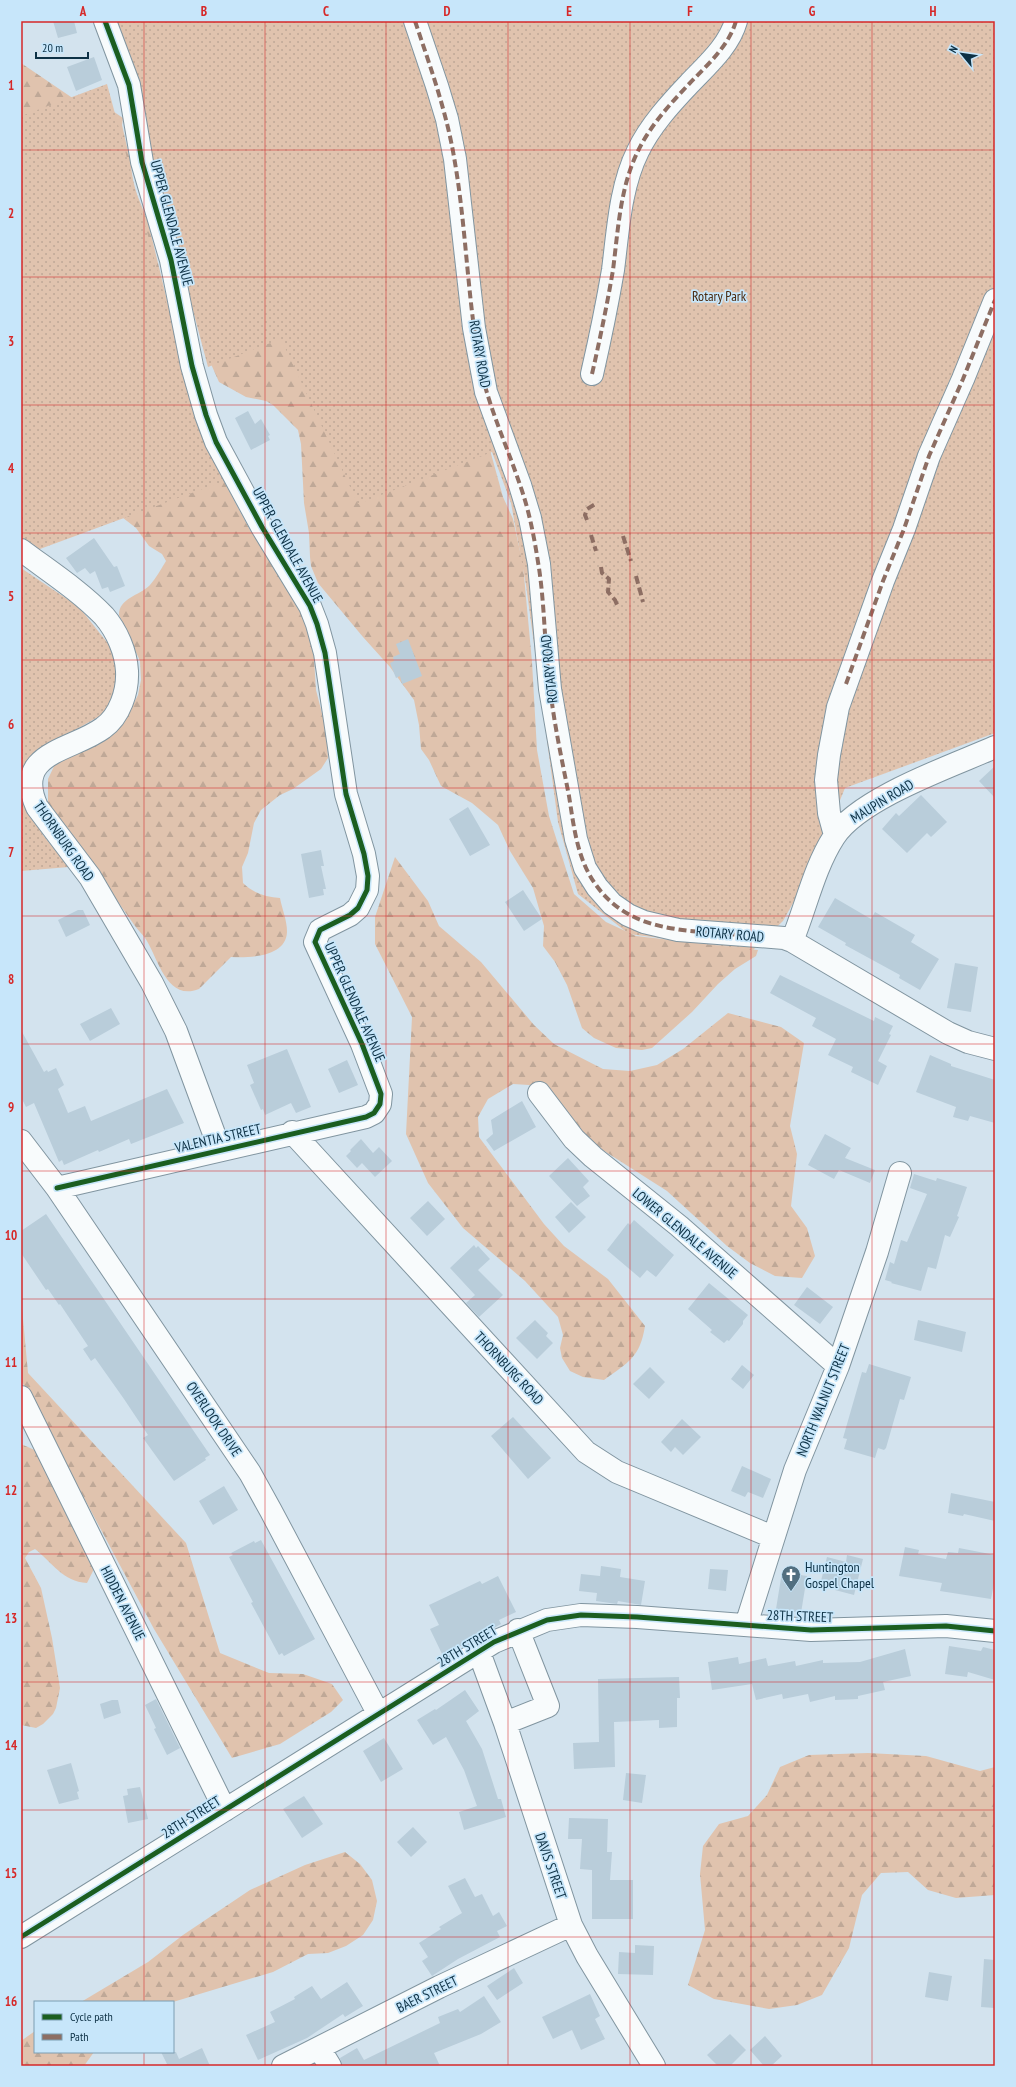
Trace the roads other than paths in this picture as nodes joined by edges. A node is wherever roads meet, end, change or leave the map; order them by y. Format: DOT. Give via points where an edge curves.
graph roads {
  1 [pos="105,21"];
  2 [pos="414,21"];
  3 [pos="736,21"];
  4 [pos="995,300"];
  5 [pos="592,374"];
  6 [pos="21,550"];
  7 [pos="995,747"];
  8 [pos="835,835"];
  9 [pos="792,941"];
  10 [pos="995,1049"];
  11 [pos="539,1092"];
  12 [pos="380,1104"];
  13 [pos="292,1132"];
  14 [pos="21,1141"];
  15 [pos="220,1150"];
  16 [pos="900,1173"];
  17 [pos="57,1188"];
  18 [pos="838,1366"];
  19 [pos="21,1397"];
  20 [pos="773,1538"];
  21 [pos="746,1626"];
  22 [pos="518,1630"];
  23 [pos="995,1631"];
  24 [pos="478,1652"];
  25 [pos="378,1713"];
  26 [pos="505,1723"];
  27 [pos="225,1810"];
  28 [pos="571,1925"];
  29 [pos="21,1937"];
  30 [pos="325,2057"];
  31 [pos="284,2066"];
  32 [pos="654,2066"];
  1 -- 12 [label="street, UPPER GLENDALE AVENUE" via="129,85 142,162 171,260 191,359 206,415 216,442 279,558 310,606 325,653 346,794 368,876 367,890 358,908 350,915 320,930 315,942 378,1083"];
  2 -- 9 [label="street, ROTARY ROAD" via="439,92 455,159 474,328 486,392 530,518 539,564 550,689 576,839 585,868 612,904 644,922 678,930 784,938"];
  3 -- 5 [label="street" via="717,54 666,109 648,132 637,152 623,200 611,281"];
  4 -- 8 [label="street" via="929,456 846,684 832,733 826,780 829,813"];
  6 -- 15 [label="street, THORNBURG ROAD" via="104,616 121,643 127,683 116,715 104,728 57,749 43,759 33,772 31,794 37,807 90,877 152,983 176,1031"];
  7 -- 8 [label="street, MAUPIN ROAD" via="907,785 851,818"];
  8 -- 9 [label="street, MAUPIN ROAD" via="820,863"];
  9 -- 10 [label="street, ROTARY ROAD" via="948,1033 968,1042"];
  11 -- 18 [label="street, LOWER GLENDALE AVENUE" via="574,1139 679,1226"];
  12 -- 13 [label="street, VALENTIA STREET" via="366,1117"];
  13 -- 15 [label="street, VALENTIA STREET"];
  13 -- 20 [label="street, THORNBURG ROAD" via="586,1452 617,1472"];
  14 -- 17 [label="street, OVERLOOK DRIVE"];
  15 -- 17 [label="street, VALENTIA STREET"];
  16 -- 18 [label="street, NORTH WALNUT STREET" via="877,1252"];
  17 -- 25 [label="street, OVERLOOK DRIVE" via="250,1473"];
  18 -- 20 [label="street, NORTH WALNUT STREET" via="795,1470"];
  19 -- 27 [label="street, HIDDEN AVENUE"];
  20 -- 21 [label="street, NORTH WALNUT STREET"];
  21 -- 22 [label="street, 28TH STREET" via="581,1615 547,1620"];
  21 -- 23 [label="street, 28TH STREET" via="811,1630 946,1626"];
  22 -- 24 [label="street, 28TH STREET"];
  22 -- 26 [label="street" via="548,1706"];
  24 -- 25 [label="street, 28TH STREET"];
  24 -- 26 [label="street, DAVIS STREET"];
  25 -- 27 [label="street, 28TH STREET"];
  26 -- 28 [label="street, DAVIS STREET"];
  27 -- 29 [label="street, 28TH STREET"];
  28 -- 30 [label="street, BAER STREET" via="439,1988"];
  28 -- 32 [label="street, DAVIS STREET"];
  30 -- 31 [label="street, BAER STREET"];
}
